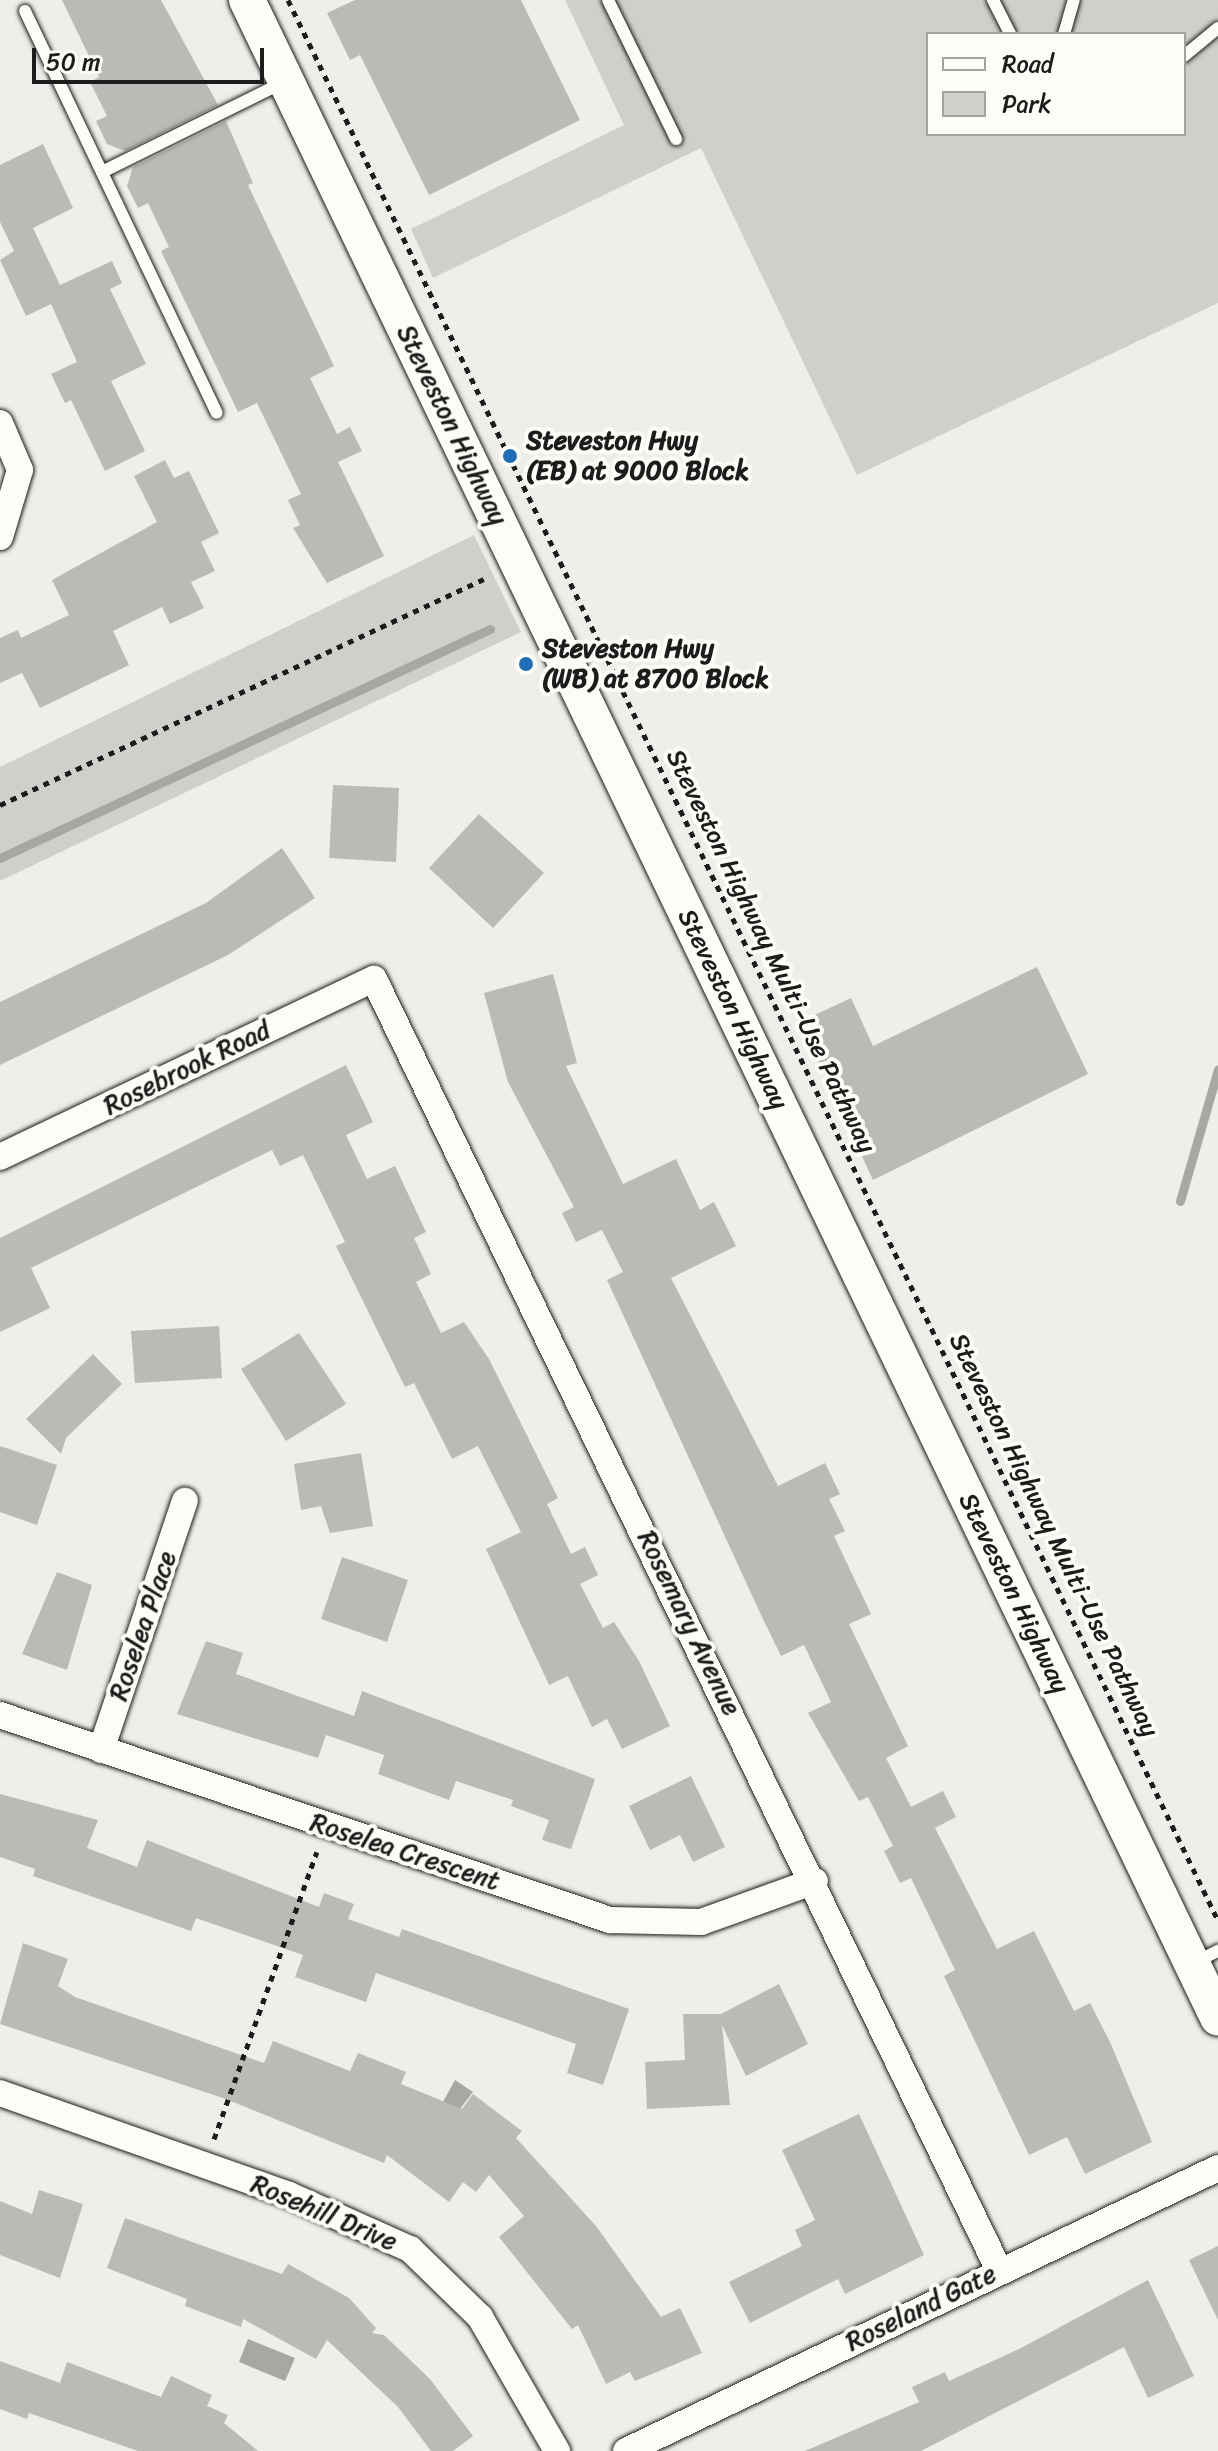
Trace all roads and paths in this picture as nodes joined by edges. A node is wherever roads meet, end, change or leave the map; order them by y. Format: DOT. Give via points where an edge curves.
graph roads {
  1 [pos="247,0"];
  2 [pos="288,0"];
  3 [pos="608,0"];
  4 [pos="993,0"];
  5 [pos="1074,0"];
  6 [pos="25,11"];
  7 [pos="1218,28"];
  8 [pos="1009,32"];
  9 [pos="1065,32"];
  10 [pos="1186,54"];
  11 [pos="286,81"];
  12 [pos="676,139"];
  13 [pos="102,172"];
  14 [pos="217,413"];
  15 [pos="0,423"];
  16 [pos="0,537"];
  17 [pos="484,579"];
  18 [pos="0,805"];
  19 [pos="374,979"];
  20 [pos="0,1157"];
  21 [pos="185,1501"];
  22 [pos="0,1715"];
  23 [pos="101,1750"];
  24 [pos="317,1852"];
  25 [pos="815,1881"];
  26 [pos="1218,1920"];
  27 [pos="1205,1957"];
  28 [pos="1218,2018"];
  29 [pos="0,2093"];
  30 [pos="211,2147"];
  31 [pos="1218,2168"];
  32 [pos="999,2270"];
  33 [pos="557,2451"];
  34 [pos="626,2451"];
  1 -- 11 [label="main road, Steveston Highway"];
  2 -- 26 [label="path, Steveston Highway Multi-Use Pathway"];
  3 -- 12 [label="lane"];
  4 -- 8 [label="lane"];
  5 -- 9 [label="lane"];
  6 -- 13 [label="lane"];
  7 -- 10 [label="lane"];
  11 -- 13 [label="lane"];
  11 -- 27 [label="main road, Steveston Highway"];
  13 -- 14 [label="lane"];
  15 -- 16 [label="street" via="20,470"];
  17 -- 18 [label="path"];
  19 -- 20 [label="street, Rosebrook Road"];
  19 -- 25 [label="street, Rosemary Avenue"];
  21 -- 23 [label="street, Roselea Place"];
  22 -- 23 [label="street, Roselea Crescent"];
  23 -- 25 [label="street, Roselea Crescent" via="610,1920 701,1922"];
  24 -- 30 [label="path"];
  25 -- 32 [label="street, Rosemary Avenue"];
  27 -- 28 [label="main road, Steveston Highway"];
  29 -- 33 [label="street, Rosehill Drive" via="289,2195 410,2249 480,2317"];
  31 -- 32 [label="street, Roseland Gate"];
  32 -- 34 [label="street, Roseland Gate"];
}
